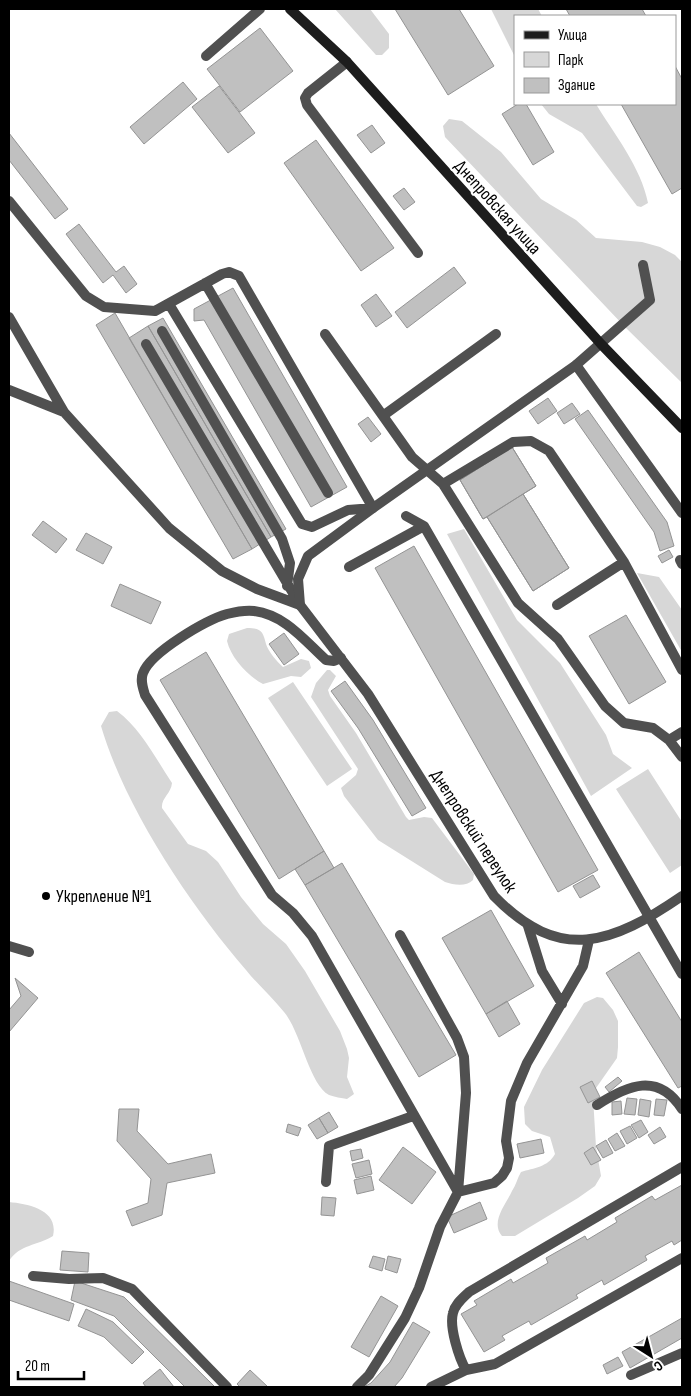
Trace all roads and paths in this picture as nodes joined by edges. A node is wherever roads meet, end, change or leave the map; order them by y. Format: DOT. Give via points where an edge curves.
graph roads {
  1 [pos="260,9"];
  2 [pos="290,9"];
  3 [pos="206,56"];
  4 [pos="346,62"];
  5 [pos="9,201"];
  6 [pos="418,253"];
  7 [pos="643,265"];
  8 [pos="205,283"];
  9 [pos="169,304"];
  10 [pos="9,317"];
  11 [pos="162,331"];
  12 [pos="325,334"];
  13 [pos="496,334"];
  14 [pos="146,344"];
  15 [pos="601,344"];
  16 [pos="576,365"];
  17 [pos="9,390"];
  18 [pos="64,412"];
  19 [pos="384,415"];
  20 [pos="682,428"];
  21 [pos="427,470"];
  22 [pos="443,484"];
  23 [pos="328,493"];
  24 [pos="373,508"];
  25 [pos="682,513"];
  26 [pos="406,516"];
  27 [pos="424,526"];
  28 [pos="624,562"];
  29 [pos="349,567"];
  30 [pos="287,586"];
  31 [pos="300,605"];
  32 [pos="558,605"];
  33 [pos="341,658"];
  34 [pos="682,670"];
  35 [pos="682,732"];
  36 [pos="669,740"];
  37 [pos="682,757"];
  38 [pos="681,900"];
  39 [pos="648,917"];
  40 [pos="528,926"];
  41 [pos="400,936"];
  42 [pos="589,940"];
  43 [pos="9,946"];
  44 [pos="29,952"];
  45 [pos="682,974"];
  46 [pos="562,1004"];
  47 [pos="598,1105"];
  48 [pos="682,1109"];
  49 [pos="413,1116"];
  50 [pos="682,1167"];
  51 [pos="326,1182"];
  52 [pos="458,1192"];
  53 [pos="682,1258"];
  54 [pos="33,1276"];
  55 [pos="682,1353"];
  56 [pos="466,1370"];
  57 [pos="632,1375"];
  58 [pos="227,1387"];
  59 [pos="357,1387"];
  60 [pos="431,1387"];
  1 -- 3 [label="street"];
  2 -- 4 [label="main road, Днепровская улица"];
  4 -- 6 [label="street" via="308,93 305,98 307,105"];
  4 -- 15 [label="main road, Днепровская улица"];
  5 -- 9 [label="street" via="82,292 94,302 104,307 142,311 155,311"];
  7 -- 15 [label="street" via="650,300"];
  8 -- 9 [label="street"];
  8 -- 23 [label="street"];
  8 -- 24 [label="street" via="229,272 239,276"];
  9 -- 24 [label="street" via="302,524 312,527 348,510"];
  10 -- 18 [label="street"];
  11 -- 30 [label="street" via="282,540 290,563"];
  12 -- 19 [label="street"];
  13 -- 19 [label="street"];
  14 -- 30 [label="street, Днепровский переулок"];
  15 -- 16 [label="street"];
  15 -- 20 [label="main road, Днепровская улица"];
  16 -- 21 [label="street"];
  16 -- 25 [label="street"];
  17 -- 18 [label="street"];
  18 -- 31 [label="street" via="169,528 222,571 257,589"];
  19 -- 21 [label="street" via="412,457"];
  21 -- 22 [label="street"];
  21 -- 24 [label="street"];
  22 -- 28 [label="street" via="513,442 531,441 549,452"];
  22 -- 36 [label="street" via="518,603 558,639 605,706 624,723 653,728"];
  24 -- 31 [label="street" via="308,556 298,580"];
  26 -- 27 [label="street"];
  27 -- 29 [label="street"];
  27 -- 39 [label="street"];
  28 -- 32 [label="street"];
  28 -- 34 [label="street"];
  30 -- 31 [label="street, Днепровский переулок"];
  31 -- 33 [label="street, Днепровский переулок"];
  33 -- 40 [label="street, Днепровский переулок" via="368,694 494,896"];
  33 -- 49 [label="street" via="326,660 285,623 254,611 242,611 210,622 164,649 144,670 142,686 272,895 312,936"];
  35 -- 36 [label="street"];
  36 -- 37 [label="street"];
  38 -- 39 [label="street, Днепровский переулок"];
  39 -- 42 [label="street, Днепровский переулок" via="610,936"];
  39 -- 45 [label="street"];
  40 -- 42 [label="street, Днепровский переулок" via="558,938"];
  40 -- 46 [label="street" via="542,971"];
  41 -- 52 [label="street" via="457,1038 464,1057 466,1093"];
  42 -- 46 [label="street" via="583,966"];
  43 -- 44 [label="street"];
  46 -- 52 [label="street" via="527,1064 511,1101 506,1141 509,1158 502,1176 494,1183"];
  47 -- 48 [label="street" via="621,1090 638,1085 664,1090"];
  49 -- 51 [label="street" via="329,1146"];
  49 -- 52 [label="street"];
  50 -- 56 [label="street" via="469,1292 458,1302 452,1314 459,1354"];
  52 -- 59 [label="street" via="440,1227 412,1303 369,1375"];
  53 -- 56 [label="street" via="496,1364"];
  54 -- 58 [label="street" via="103,1278 132,1289"];
  55 -- 57 [label="street"];
  56 -- 60 [label="street"];
}
